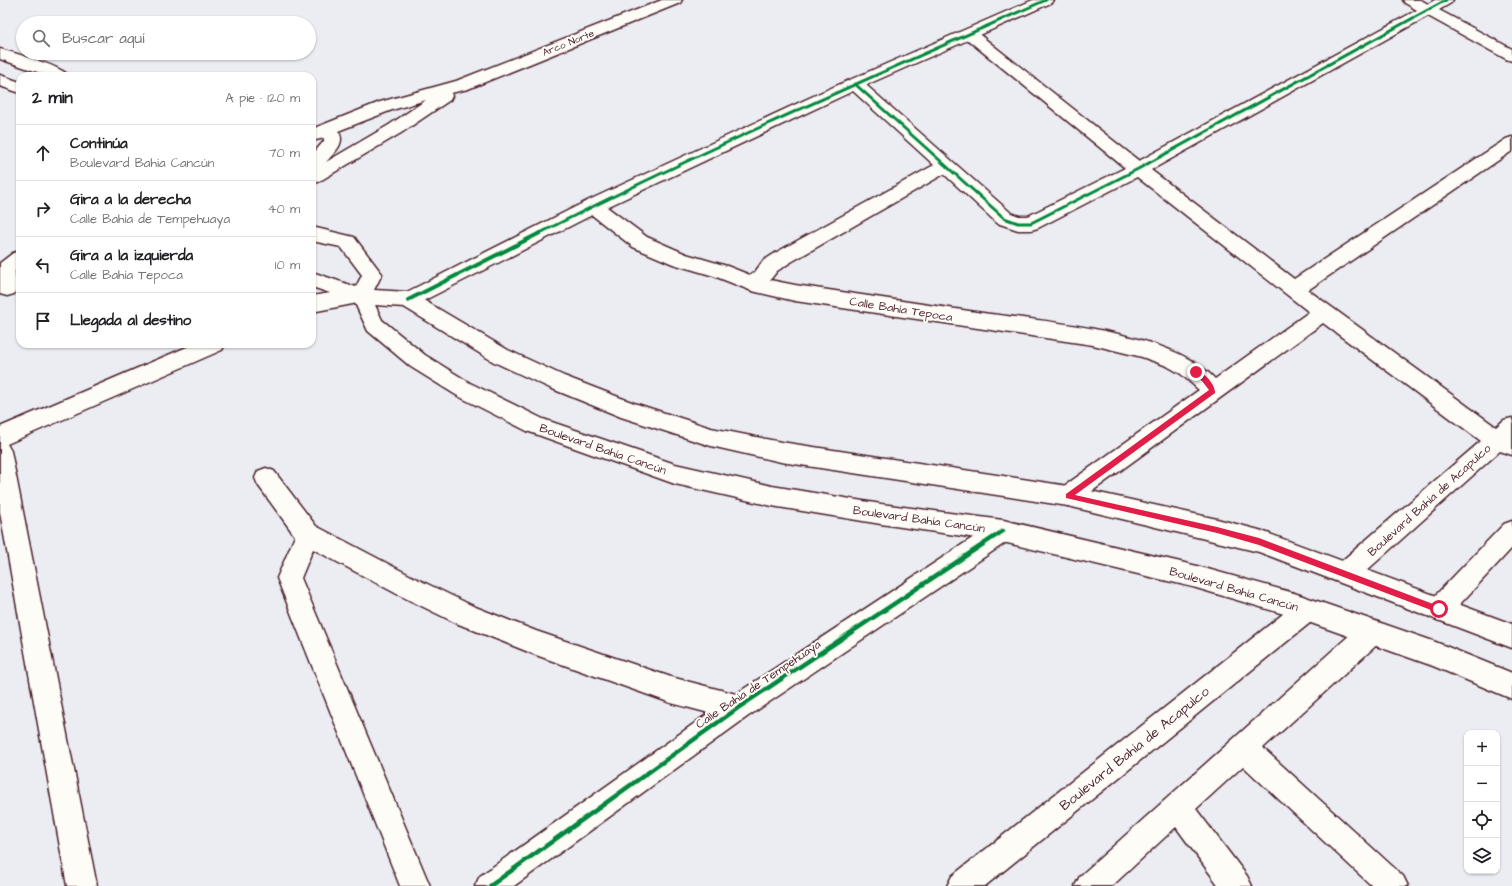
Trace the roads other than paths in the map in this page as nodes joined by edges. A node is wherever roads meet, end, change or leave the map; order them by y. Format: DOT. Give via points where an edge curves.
graph roads {
  1 [pos="675,0"];
  2 [pos="1046,0"];
  3 [pos="1410,0"];
  4 [pos="1446,0"];
  5 [pos="1427,10"];
  6 [pos="970,34"];
  7 [pos="0,54"];
  8 [pos="1512,56"];
  9 [pos="16,59"];
  10 [pos="18,60"];
  11 [pos="54,72"];
  12 [pos="0,80"];
  13 [pos="462,84"];
  14 [pos="855,84"];
  15 [pos="16,86"];
  16 [pos="317,132"];
  17 [pos="1512,143"];
  18 [pos="316,162"];
  19 [pos="945,166"];
  20 [pos="1138,169"];
  21 [pos="316,176"];
  22 [pos="593,206"];
  23 [pos="316,235"];
  24 [pos="16,252"];
  25 [pos="0,258"];
  26 [pos="16,261"];
  27 [pos="316,280"];
  28 [pos="752,284"];
  29 [pos="9,288"];
  30 [pos="1294,288"];
  31 [pos="361,296"];
  32 [pos="408,300"];
  33 [pos="316,303"];
  34 [pos="1323,312"];
  35 [pos="206,348"];
  36 [pos="1213,391"];
  37 [pos="0,437"];
  38 [pos="1507,438"];
  39 [pos="0,451"];
  40 [pos="266,478"];
  41 [pos="2,479"];
  42 [pos="1068,496"];
  43 [pos="1003,531"];
  44 [pos="1512,532"];
  45 [pos="308,534"];
  46 [pos="1346,574"];
  47 [pos="1439,609"];
  48 [pos="1307,610"];
  49 [pos="1371,633"];
  50 [pos="1512,636"];
  51 [pos="1512,686"];
  52 [pos="738,708"];
  53 [pos="1243,748"];
  54 [pos="1178,807"];
  55 [pos="82,886"];
  56 [pos="415,886"];
  57 [pos="490,886"];
  58 [pos="962,886"];
  59 [pos="1090,886"];
  60 [pos="1237,886"];
  61 [pos="1393,886"];
  1 -- 13 [label="street, Arco Norte"];
  2 -- 6 [label="street"];
  3 -- 5 [label="street"];
  4 -- 5 [label="street"];
  5 -- 8 [label="street"];
  5 -- 20 [label="street"];
  6 -- 14 [label="street"];
  6 -- 20 [label="street"];
  7 -- 9 [label="street"];
  10 -- 11 [label="street"];
  12 -- 15 [label="street"];
  13 -- 16 [label="street, Arco Norte" via="386,106"];
  13 -- 21 [label="street, Arco Norte" via="395,129"];
  14 -- 19 [label="street"];
  14 -- 22 [label="street"];
  16 -- 18 [label="street" via="333,136 333,142"];
  17 -- 30 [label="street"];
  19 -- 20 [label="street" via="1004,218 1018,223 1031,223"];
  19 -- 28 [label="street" via="784,257 770,266 762,277"];
  20 -- 30 [label="street"];
  22 -- 28 [label="street, Calle Bahía Tepoca" via="640,242"];
  22 -- 32 [label="street"];
  23 -- 31 [label="street" via="347,242 372,274"];
  24 -- 25 [label="street"];
  26 -- 29 [label="street" via="5,270"];
  27 -- 31 [label="street"];
  28 -- 36 [label="street, Calle Bahía Tepoca" via="795,293 1093,337 1135,346 1180,362 1204,379"];
  30 -- 34 [label="street"];
  31 -- 32 [label="street"];
  31 -- 33 [label="street"];
  31 -- 43 [label="street, Boulevard Bahía Cancún" via="375,325 418,361 463,389 534,425 675,474 772,496"];
  32 -- 42 [label="street" via="501,356 557,382 629,411 711,437 781,452"];
  34 -- 36 [label="street"];
  34 -- 38 [label="street"];
  35 -- 37 [label="street"];
  36 -- 42 [label="street"];
  38 -- 46 [label="street, Boulevard Bahía de Acapulco"];
  39 -- 41 [label="street"];
  40 -- 45 [label="street"];
  41 -- 55 [label="street"];
  42 -- 46 [label="street" via="1224,532"];
  43 -- 48 [label="street, Boulevard Bahía Cancún" via="1193,576"];
  43 -- 52 [label="street, Calle Bahía de Tempehuaya"];
  44 -- 47 [label="street"];
  45 -- 52 [label="street" via="472,618 536,644 671,690"];
  45 -- 56 [label="street" via="289,578"];
  46 -- 47 [label="street"];
  47 -- 50 [label="street"];
  48 -- 49 [label="street, Boulevard Bahía Cancún"];
  48 -- 58 [label="street, Boulevard Bahía de Acapulco"];
  49 -- 51 [label="street, Boulevard Bahía Cancún" via="1433,654"];
  49 -- 53 [label="street"];
  52 -- 57 [label="street, Calle Bahía de Tempehuaya"];
  53 -- 54 [label="street"];
  53 -- 61 [label="street"];
  54 -- 59 [label="street"];
  54 -- 60 [label="street"];
}
